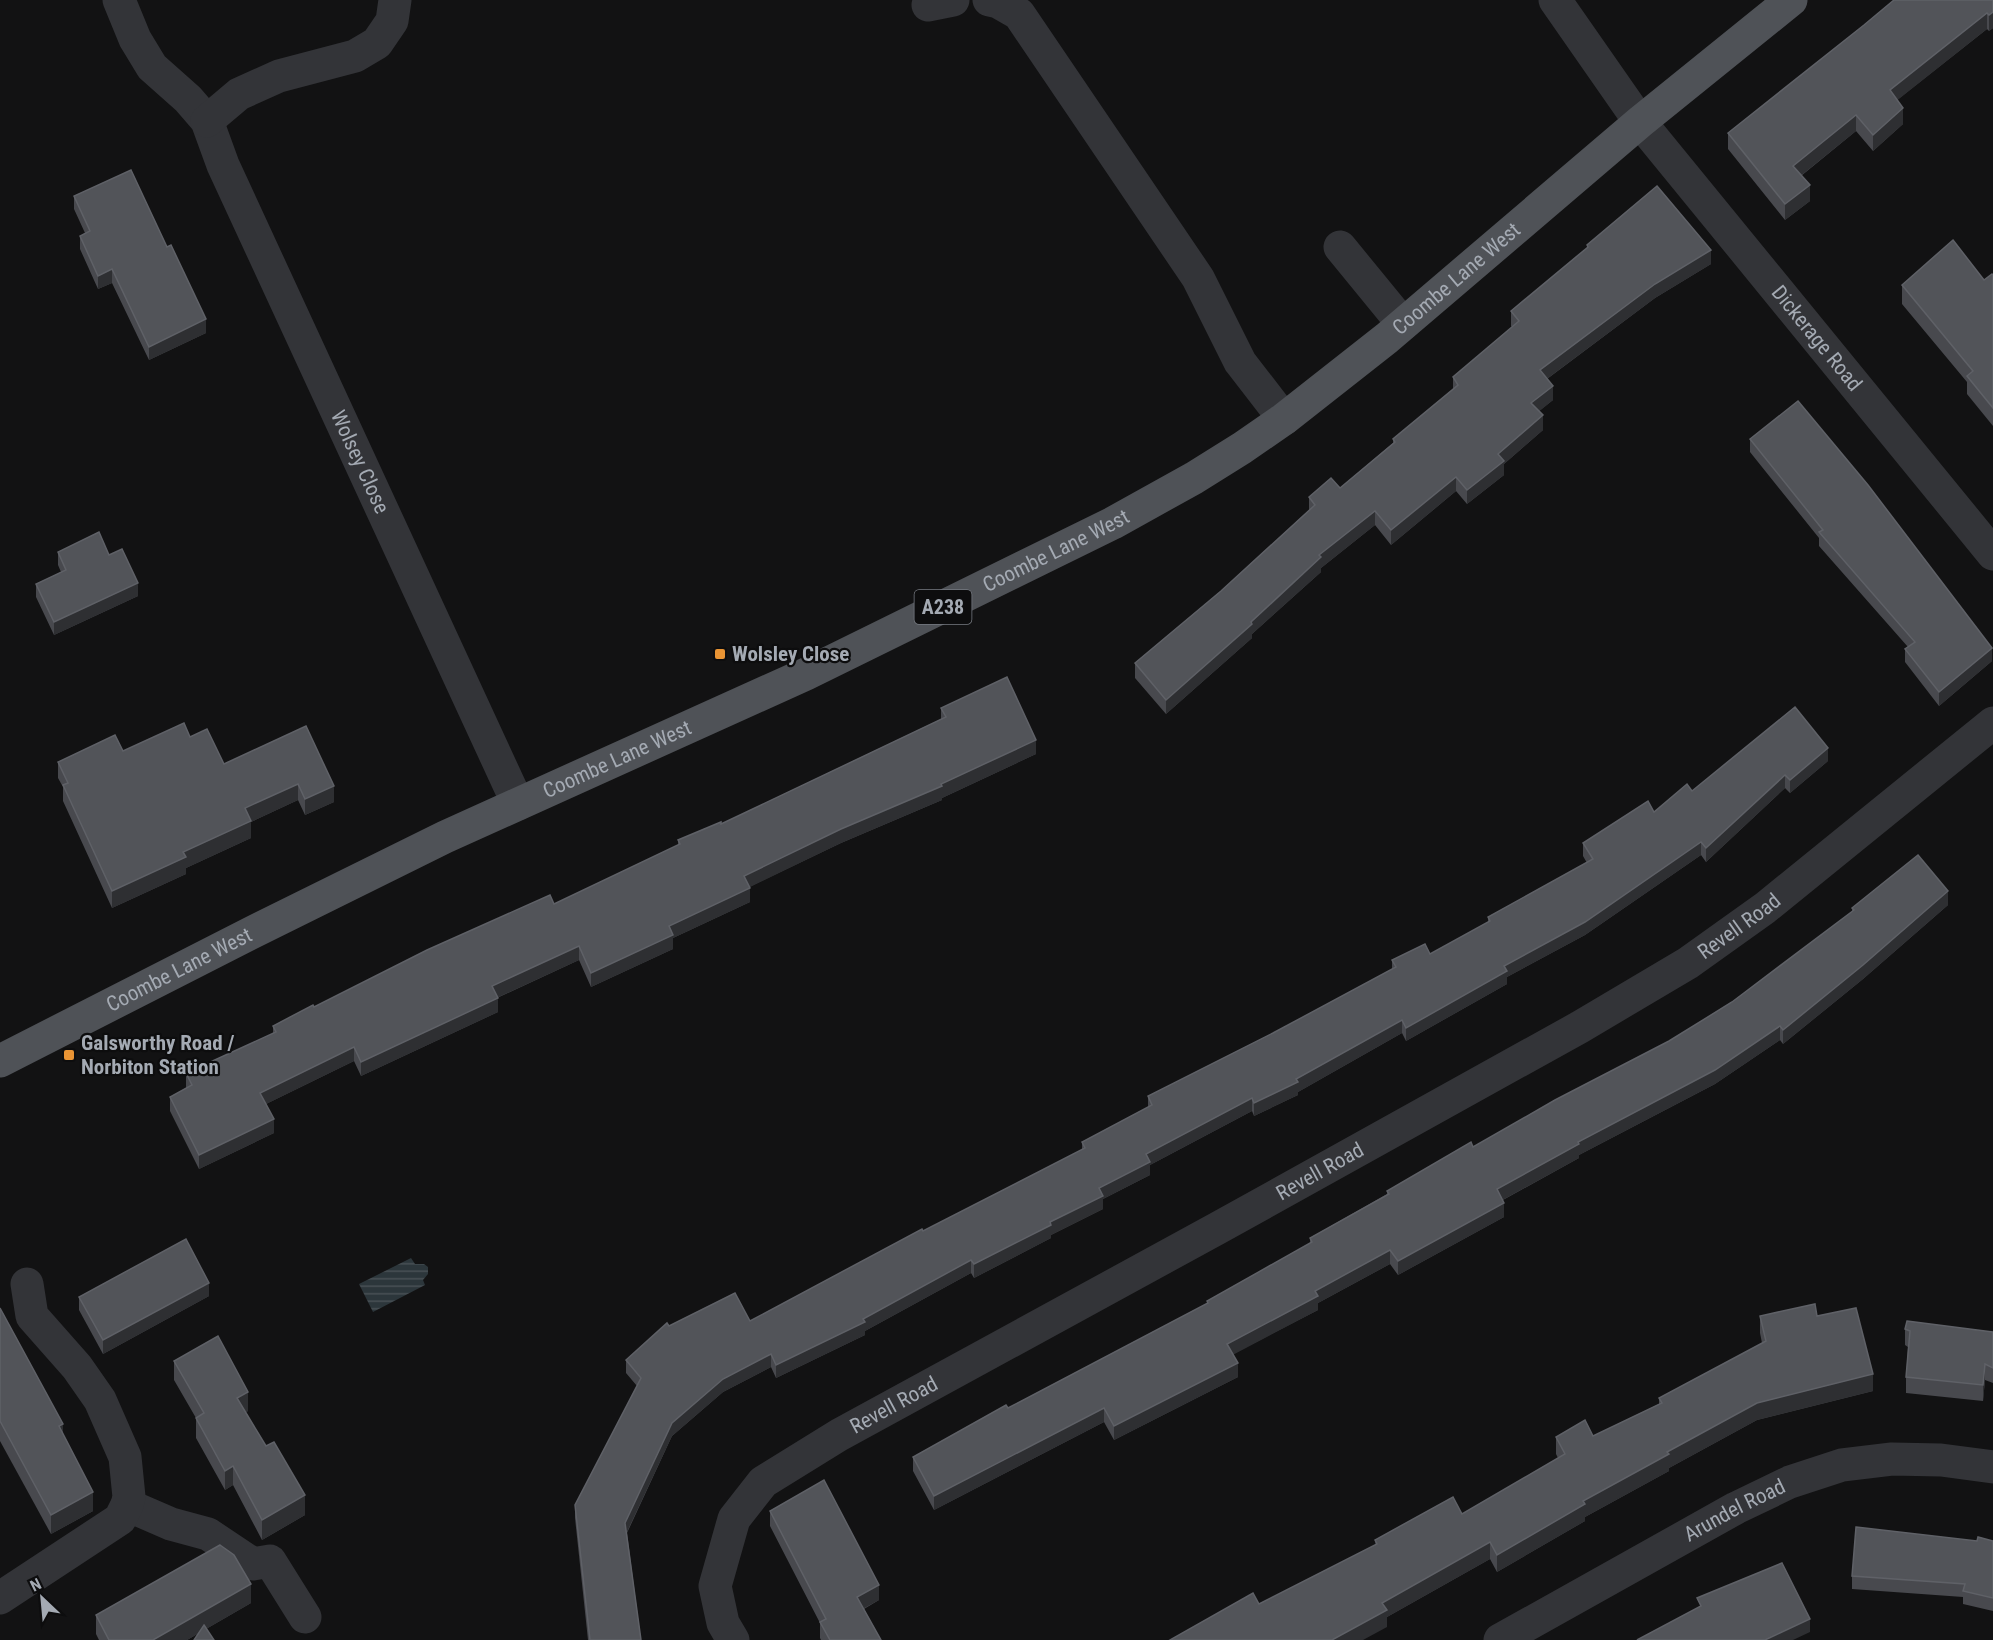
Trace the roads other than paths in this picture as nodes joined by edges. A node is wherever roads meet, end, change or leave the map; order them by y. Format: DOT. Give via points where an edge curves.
graph roads {
  1 [pos="120,0"];
  2 [pos="395,0"];
  3 [pos="989,0"];
  4 [pos="1555,0"];
  5 [pos="1776,5"];
  6 [pos="207,120"];
  7 [pos="1640,122"];
  8 [pos="1340,247"];
  9 [pos="1403,324"];
  10 [pos="1284,419"];
  11 [pos="1993,554"];
  12 [pos="1993,723"];
  13 [pos="518,804"];
  14 [pos="0,1061"];
  15 [pos="27,1284"];
  16 [pos="1993,1467"];
  17 [pos="127,1505"];
  18 [pos="0,1598"];
  19 [pos="304,1617"];
  20 [pos="732,1640"];
  21 [pos="1500,1640"];
  1 -- 6 [label="street, Wolsey Close" via="135,39 152,67"];
  2 -- 6 [label="street" via="392,21 377,43 355,56 279,76 239,94"];
  3 -- 10 [label="street" via="1019,14 1198,278 1240,362"];
  4 -- 7 [label="street, Dickerage Road"];
  5 -- 7 [label="main road, Coombe Lane West / A238"];
  6 -- 13 [label="street, Wolsey Close" via="233,186"];
  7 -- 9 [label="main road, Coombe Lane West / A238"];
  7 -- 11 [label="street, Dickerage Road"];
  8 -- 9 [label="street"];
  9 -- 10 [label="main road, Coombe Lane West / A238"];
  10 -- 13 [label="main road, Coombe Lane West / A238" via="1194,478 1113,523 806,674"];
  12 -- 20 [label="street, Revell Road" via="1765,908 1688,963 1218,1228 839,1435 763,1482 734,1519 715,1586 723,1623"];
  13 -- 14 [label="main road, Coombe Lane West / A238" via="255,931"];
  15 -- 17 [label="street" via="32,1316 100,1400 125,1457"];
  16 -- 21 [label="street, Arundel Road" via="1892,1459 1842,1465 1790,1482 1736,1508"];
  17 -- 18 [label="street" via="120,1519"];
  17 -- 19 [label="street" via="171,1524 208,1534 253,1564 270,1562"];
}
